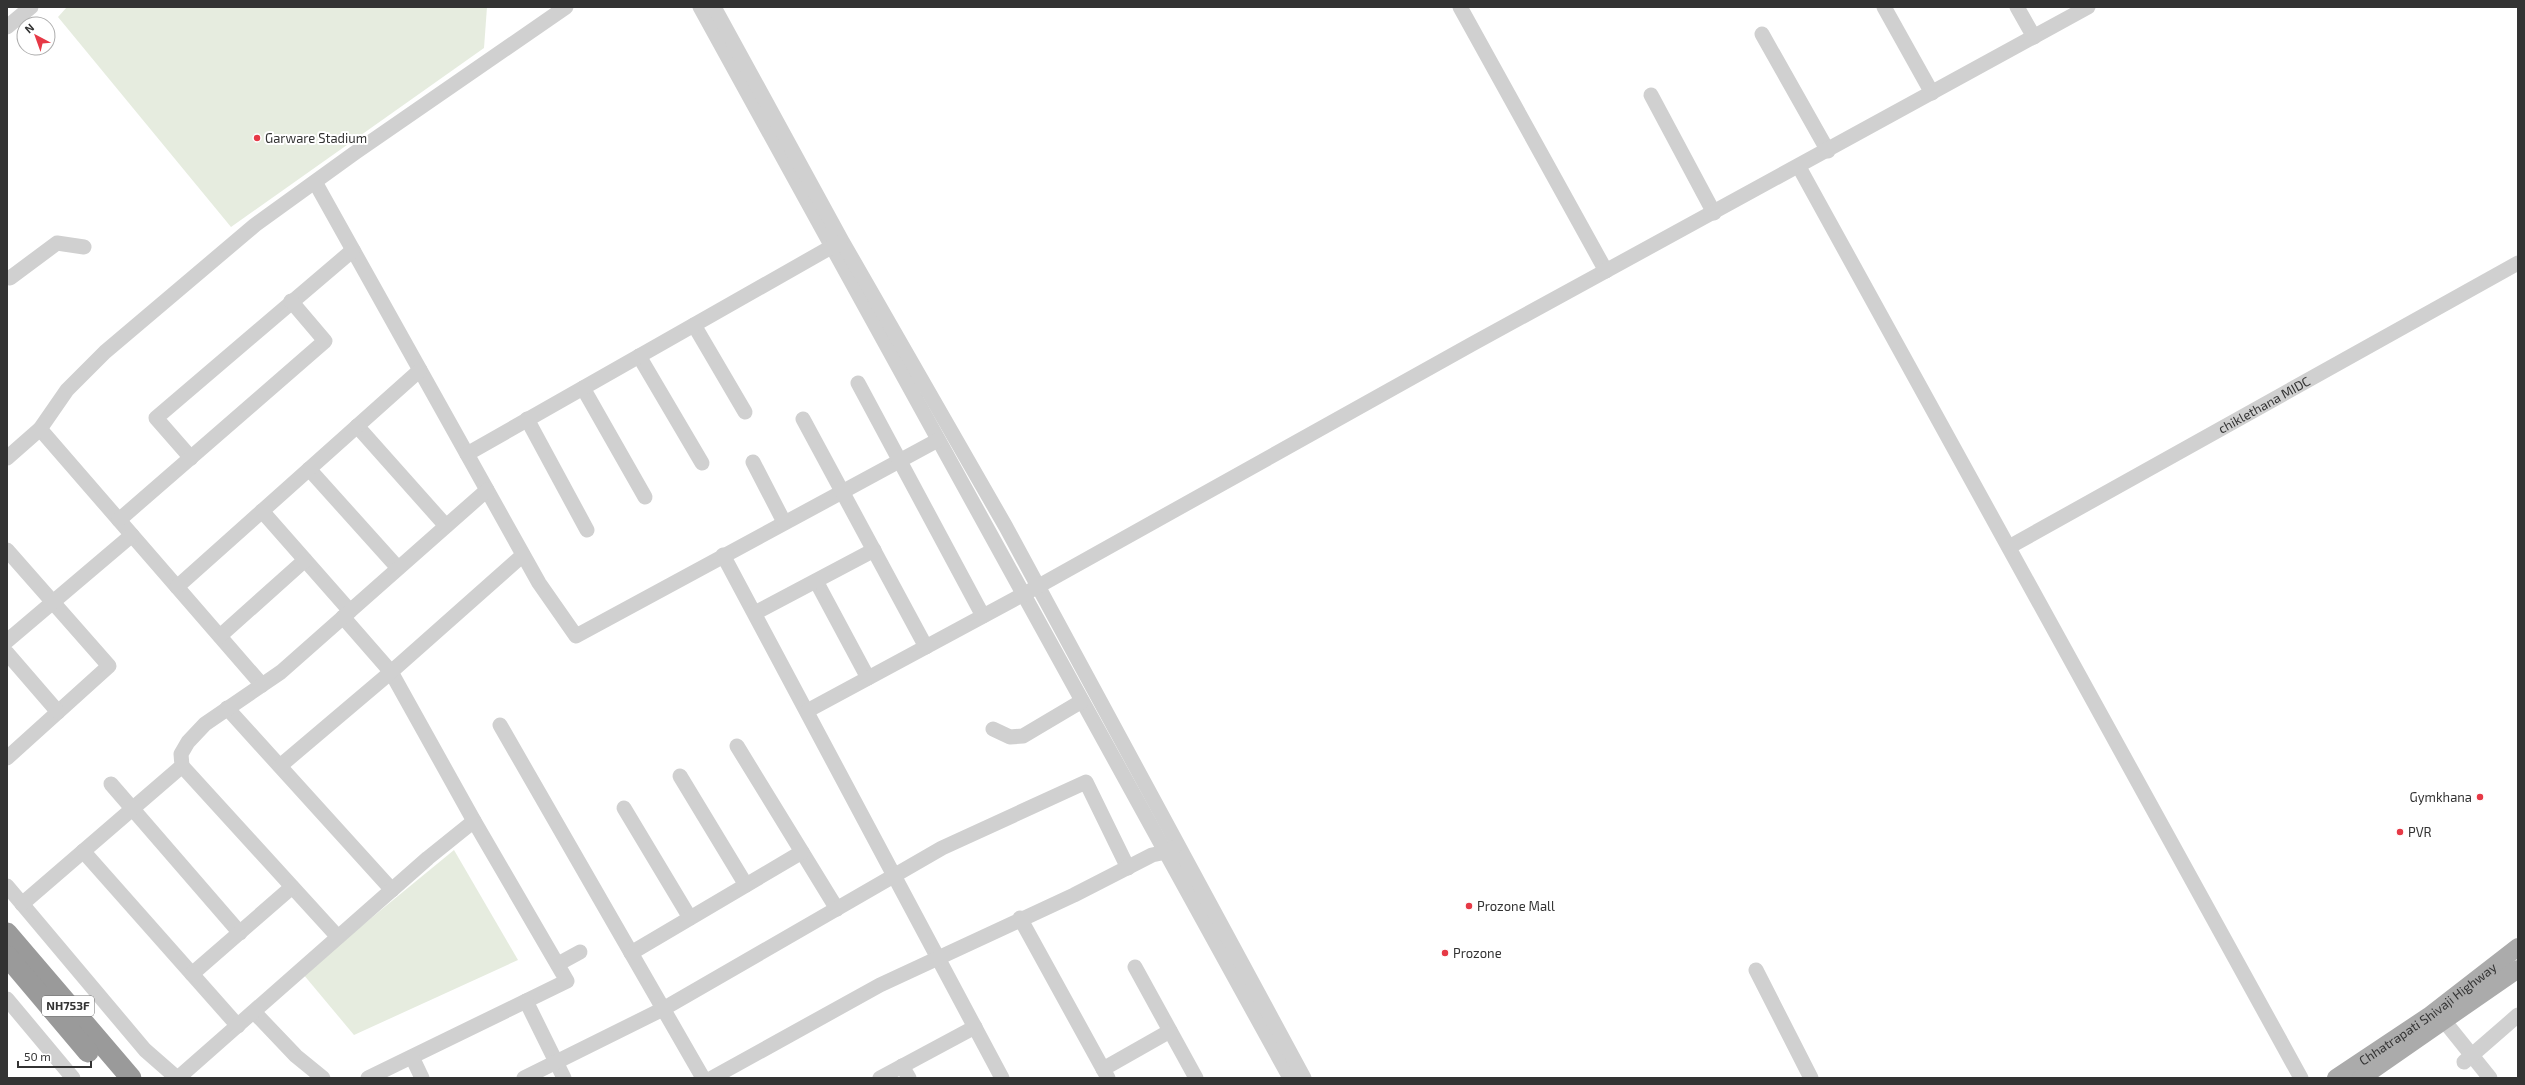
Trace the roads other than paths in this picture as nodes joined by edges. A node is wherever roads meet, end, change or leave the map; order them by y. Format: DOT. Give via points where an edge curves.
graph roads {
  1 [pos="17,7"];
  2 [pos="31,7"];
  3 [pos="566,7"];
  4 [pos="700,7"];
  5 [pos="714,7"];
  6 [pos="1460,7"];
  7 [pos="1884,7"];
  8 [pos="2017,7"];
  9 [pos="2088,7"];
  10 [pos="7,16"];
  11 [pos="7,27"];
  12 [pos="1762,34"];
  13 [pos="2034,37"];
  14 [pos="1932,93"];
  15 [pos="1651,95"];
  16 [pos="1828,150"];
  17 [pos="787,154"];
  18 [pos="1799,167"];
  19 [pos="315,182"];
  20 [pos="1714,213"];
  21 [pos="837,244"];
  22 [pos="84,247"];
  23 [pos="353,250"];
  24 [pos="2518,263"];
  25 [pos="1606,271"];
  26 [pos="10,278"];
  27 [pos="291,301"];
  28 [pos="694,325"];
  29 [pos="640,356"];
  30 [pos="420,370"];
  31 [pos="858,383"];
  32 [pos="583,388"];
  33 [pos="744,412"];
  34 [pos="803,419"];
  35 [pos="527,420"];
  36 [pos="357,426"];
  37 [pos="40,429"];
  38 [pos="938,440"];
  39 [pos="467,454"];
  40 [pos="7,458"];
  41 [pos="191,458"];
  42 [pos="900,461"];
  43 [pos="753,462"];
  44 [pos="702,463"];
  45 [pos="309,469"];
  46 [pos="487,490"];
  47 [pos="842,491"];
  48 [pos="645,497"];
  49 [pos="262,511"];
  50 [pos="119,520"];
  51 [pos="784,522"];
  52 [pos="446,526"];
  53 [pos="587,530"];
  54 [pos="132,535"];
  55 [pos="2009,547"];
  56 [pos="874,550"];
  57 [pos="7,552"];
  58 [pos="523,555"];
  59 [pos="723,556"];
  60 [pos="305,560"];
  61 [pos="398,568"];
  62 [pos="816,581"];
  63 [pos="177,586"];
  64 [pos="1037,587"];
  65 [pos="1022,596"];
  66 [pos="52,602"];
  67 [pos="754,613"];
  68 [pos="346,614"];
  69 [pos="983,616"];
  70 [pos="220,636"];
  71 [pos="7,641"];
  72 [pos="926,647"];
  73 [pos="7,653"];
  74 [pos="391,672"];
  75 [pos="868,678"];
  76 [pos="262,685"];
  77 [pos="1082,701"];
  78 [pos="227,708"];
  79 [pos="807,711"];
  80 [pos="58,712"];
  81 [pos="500,725"];
  82 [pos="992,729"];
  83 [pos="737,746"];
  84 [pos="8,754"];
  85 [pos="182,766"];
  86 [pos="280,766"];
  87 [pos="680,776"];
  88 [pos="111,784"];
  89 [pos="133,808"];
  90 [pos="624,808"];
  91 [pos="474,821"];
  92 [pos="1165,846"];
  93 [pos="83,852"];
  94 [pos="802,852"];
  95 [pos="1128,868"];
  96 [pos="895,876"];
  97 [pos="746,885"];
  98 [pos="7,886"];
  99 [pos="292,887"];
  100 [pos="392,890"];
  101 [pos="22,904"];
  102 [pos="837,909"];
  103 [pos="690,918"];
  104 [pos="1020,918"];
  105 [pos="7,933"];
  106 [pos="240,933"];
  107 [pos="338,938"];
  108 [pos="2518,947"];
  109 [pos="580,952"];
  110 [pos="631,952"];
  111 [pos="7,956"];
  112 [pos="938,957"];
  113 [pos="558,964"];
  114 [pos="1135,967"];
  115 [pos="2518,969"];
  116 [pos="1756,970"];
  117 [pos="192,974"];
  118 [pos="7,999"];
  119 [pos="526,1001"];
  120 [pos="663,1009"];
  121 [pos="254,1012"];
  122 [pos="2518,1015"];
  123 [pos="2437,1019"];
  124 [pos="238,1026"];
  125 [pos="975,1026"];
  126 [pos="1170,1031"];
  127 [pos="412,1057"];
  128 [pos="2467,1059"];
  129 [pos="556,1062"];
  130 [pos="906,1072"];
  131 [pos="1106,1074"];
  132 [pos="73,1078"];
  133 [pos="111,1078"];
  134 [pos="131,1078"];
  135 [pos="178,1078"];
  136 [pos="323,1078"];
  137 [pos="368,1078"];
  138 [pos="422,1078"];
  139 [pos="524,1078"];
  140 [pos="564,1078"];
  141 [pos="703,1078"];
  142 [pos="712,1078"];
  143 [pos="880,1078"];
  144 [pos="1002,1078"];
  145 [pos="1196,1078"];
  146 [pos="1290,1078"];
  147 [pos="1304,1078"];
  148 [pos="1811,1078"];
  149 [pos="2301,1078"];
  150 [pos="2336,1078"];
  151 [pos="2361,1078"];
  152 [pos="2478,1078"];
  153 [pos="2490,1078"];
  1 -- 10 [label="street"];
  2 -- 11 [label="street"];
  3 -- 19 [label="street"];
  4 -- 17 [label="street"];
  5 -- 17 [label="street"];
  6 -- 25 [label="street"];
  7 -- 14 [label="street"];
  8 -- 13 [label="street"];
  9 -- 13 [label="street"];
  12 -- 16 [label="street"];
  13 -- 14 [label="street"];
  14 -- 16 [label="street"];
  15 -- 20 [label="street"];
  16 -- 18 [label="street"];
  17 -- 21 [label="street"];
  18 -- 20 [label="street"];
  18 -- 55 [label="street"];
  19 -- 23 [label="street"];
  19 -- 37 [label="street" via="255,225 105,352 67,390"];
  20 -- 25 [label="street"];
  21 -- 28 [label="street"];
  21 -- 38 [label="street"];
  21 -- 64 [label="street" via="928,388"];
  22 -- 26 [label="street" via="57,243"];
  23 -- 27 [label="street"];
  23 -- 30 [label="street"];
  24 -- 55 [label="street, chiklethana MIDC"];
  25 -- 64 [label="street"];
  27 -- 41 [label="street" via="325,341"];
  27 -- 41 [label="street" via="156,418"];
  28 -- 29 [label="street"];
  28 -- 33 [label="street"];
  29 -- 32 [label="street"];
  29 -- 44 [label="street"];
  30 -- 36 [label="street"];
  30 -- 39 [label="street"];
  31 -- 42 [label="street"];
  32 -- 35 [label="street"];
  32 -- 48 [label="street"];
  34 -- 47 [label="street"];
  35 -- 39 [label="street"];
  35 -- 53 [label="street"];
  36 -- 45 [label="street"];
  36 -- 52 [label="street"];
  37 -- 40 [label="street"];
  37 -- 50 [label="street"];
  38 -- 42 [label="street"];
  38 -- 65 [label="street"];
  39 -- 46 [label="street"];
  41 -- 50 [label="street"];
  42 -- 47 [label="street"];
  42 -- 69 [label="street"];
  43 -- 51 [label="street"];
  45 -- 49 [label="street"];
  45 -- 61 [label="street"];
  46 -- 52 [label="street"];
  46 -- 58 [label="street"];
  47 -- 51 [label="street"];
  47 -- 56 [label="street"];
  49 -- 60 [label="street"];
  49 -- 63 [label="street"];
  50 -- 54 [label="street"];
  51 -- 59 [label="street"];
  52 -- 61 [label="street"];
  54 -- 63 [label="street"];
  54 -- 66 [label="street"];
  55 -- 149 [label="street"];
  56 -- 62 [label="street"];
  56 -- 72 [label="street"];
  57 -- 66 [label="street"];
  58 -- 59 [label="street" via="576,636"];
  58 -- 74 [label="street"];
  59 -- 67 [label="street"];
  60 -- 68 [label="street"];
  60 -- 70 [label="street"];
  61 -- 68 [label="street"];
  62 -- 67 [label="street"];
  62 -- 75 [label="street"];
  63 -- 70 [label="street"];
  64 -- 65 [label="street"];
  64 -- 92 [label="street"];
  65 -- 69 [label="street"];
  65 -- 77 [label="street"];
  66 -- 71 [label="street"];
  66 -- 80 [label="street" via="109,666"];
  67 -- 79 [label="street"];
  68 -- 74 [label="street"];
  68 -- 76 [label="street"];
  69 -- 72 [label="street"];
  70 -- 76 [label="street"];
  72 -- 75 [label="street"];
  73 -- 80 [label="street"];
  74 -- 86 [label="street"];
  74 -- 91 [label="street"];
  75 -- 79 [label="street"];
  76 -- 78 [label="street"];
  77 -- 82 [label="street" via="1024,736 1010,737"];
  77 -- 92 [label="street"];
  78 -- 85 [label="street" via="205,724 188,742 181,754"];
  78 -- 86 [label="street"];
  79 -- 96 [label="street"];
  80 -- 84 [label="street"];
  81 -- 110 [label="street"];
  83 -- 94 [label="street"];
  85 -- 89 [label="street"];
  85 -- 99 [label="street"];
  86 -- 100 [label="street"];
  87 -- 97 [label="street"];
  88 -- 89 [label="street"];
  89 -- 93 [label="street"];
  89 -- 106 [label="street"];
  90 -- 103 [label="street"];
  91 -- 100 [label="street"];
  91 -- 113 [label="street"];
  92 -- 95 [label="street"];
  92 -- 146 [label="street"];
  92 -- 147 [label="street"];
  93 -- 101 [label="street"];
  93 -- 117 [label="street"];
  94 -- 97 [label="street"];
  94 -- 102 [label="street"];
  95 -- 96 [label="street" via="1086,782 942,848"];
  95 -- 104 [label="street"];
  96 -- 102 [label="street"];
  96 -- 112 [label="street"];
  97 -- 103 [label="street"];
  98 -- 101 [label="street"];
  99 -- 106 [label="street"];
  99 -- 107 [label="street"];
  100 -- 107 [label="street"];
  101 -- 135 [label="street" via="145,1050"];
  102 -- 120 [label="street"];
  103 -- 110 [label="street"];
  104 -- 112 [label="street"];
  104 -- 131 [label="street"];
  105 -- 134 [label="highway, NH753F"];
  106 -- 117 [label="street"];
  107 -- 121 [label="street"];
  108 -- 123 [label="main road, Chhatrapati Shivaji Highway"];
  109 -- 113 [label="street"];
  110 -- 120 [label="street"];
  111 -- 133 [label="highway, NH753F"];
  112 -- 125 [label="street"];
  112 -- 142 [label="street" via="874,988"];
  113 -- 119 [label="street" via="568,981"];
  114 -- 126 [label="street"];
  115 -- 123 [label="main road, Chhatrapati Shivaji Highway"];
  116 -- 148 [label="street"];
  117 -- 124 [label="street"];
  118 -- 132 [label="street"];
  119 -- 127 [label="street"];
  119 -- 129 [label="street"];
  120 -- 129 [label="street"];
  120 -- 141 [label="street"];
  121 -- 124 [label="street"];
  121 -- 136 [label="street" via="296,1056"];
  122 -- 128 [label="street"];
  123 -- 128 [label="street"];
  123 -- 150 [label="main road, Chhatrapati Shivaji Highway"];
  123 -- 151 [label="main road, Chhatrapati Shivaji Highway"];
  124 -- 135 [label="street"];
  125 -- 130 [label="street"];
  125 -- 144 [label="street"];
  126 -- 131 [label="street"];
  126 -- 145 [label="street"];
  127 -- 137 [label="street"];
  127 -- 138 [label="street"];
  128 -- 152 [label="street"];
  128 -- 153 [label="street"];
  129 -- 139 [label="street"];
  129 -- 140 [label="street"];
  130 -- 143 [label="street"];
}
